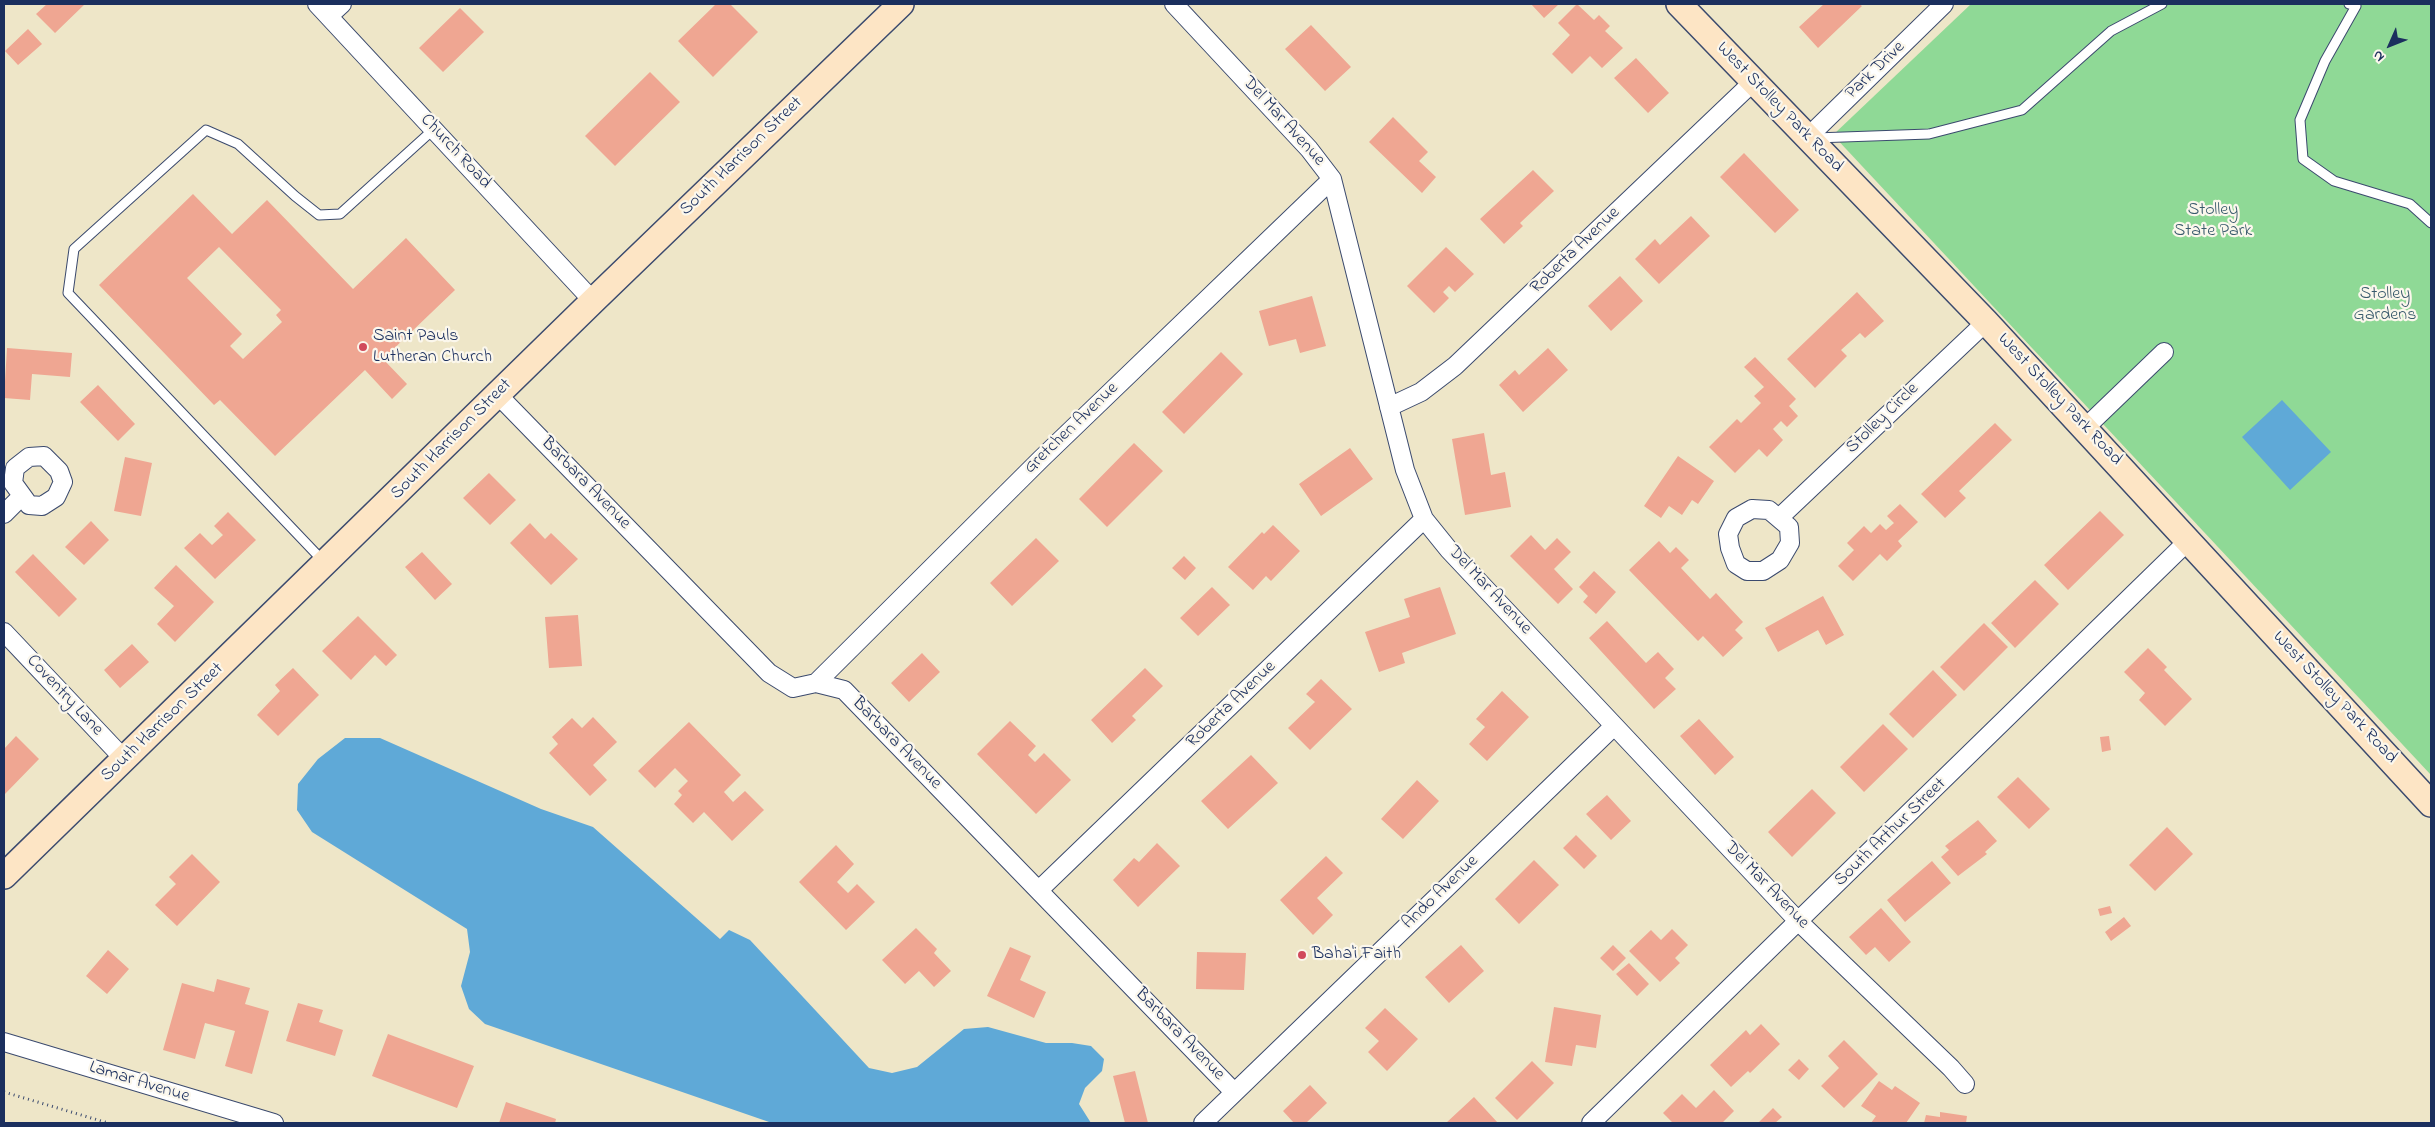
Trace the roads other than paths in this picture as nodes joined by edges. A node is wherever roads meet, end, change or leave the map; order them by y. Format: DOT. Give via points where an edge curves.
graph roads {
  1 [pos="342,4"];
  2 [pos="901,4"];
  3 [pos="1174,4"];
  4 [pos="1679,4"];
  5 [pos="1944,4"];
  6 [pos="2162,4"];
  7 [pos="2349,4"];
  8 [pos="323,10"];
  9 [pos="1753,82"];
  10 [pos="434,129"];
  11 [pos="1807,138"];
  12 [pos="1332,179"];
  13 [pos="2431,222"];
  14 [pos="593,301"];
  15 [pos="1986,322"];
  16 [pos="2164,352"];
  17 [pos="498,395"];
  18 [pos="1389,407"];
  19 [pos="2085,428"];
  20 [pos="22,496"];
  21 [pos="4,514"];
  22 [pos="1780,517"];
  23 [pos="1424,519"];
  24 [pos="2189,540"];
  25 [pos="326,564"];
  26 [pos="4,632"];
  27 [pos="816,683"];
  28 [pos="1614,726"];
  29 [pos="124,760"];
  30 [pos="2431,804"];
  31 [pos="4,876"];
  32 [pos="1039,890"];
  33 [pos="1799,922"];
  34 [pos="4,1042"];
  35 [pos="1965,1084"];
  36 [pos="1234,1092"];
  37 [pos="274,1123"];
  38 [pos="1203,1123"];
  39 [pos="1591,1123"];
  1 -- 8 [label="street"];
  2 -- 14 [label="main road, South Harrison Street"];
  3 -- 12 [label="street, Del Mar Avenue" via="1310,148"];
  4 -- 9 [label="main road, West Stolley Park Road"];
  5 -- 11 [label="street, Park Drive"];
  6 -- 11 [label="lane" via="2111,31 2022,110 1929,134"];
  7 -- 13 [label="lane" via="2356,6 2325,61 2300,120 2303,159 2334,181 2410,204"];
  8 -- 10 [label="street, Church Road"];
  9 -- 11 [label="main road, West Stolley Park Road"];
  9 -- 18 [label="street, Roberta Avenue" via="1455,366 1421,392"];
  10 -- 14 [label="street, Church Road"];
  10 -- 25 [label="lane" via="340,214 319,215 238,144 206,130 74,249 68,293"];
  11 -- 15 [label="main road, West Stolley Park Road"];
  12 -- 18 [label="street, Del Mar Avenue"];
  12 -- 27 [label="street, Gretchen Avenue" via="1041,459"];
  14 -- 17 [label="main road, South Harrison Street"];
  15 -- 19 [label="main road, West Stolley Park Road"];
  15 -- 22 [label="street, Stolley Circle"];
  16 -- 19 [label="street"];
  17 -- 25 [label="main road, South Harrison Street"];
  17 -- 27 [label="street, Barbara Avenue" via="769,673 793,688"];
  18 -- 23 [label="street, Del Mar Avenue" via="1405,470"];
  19 -- 24 [label="main road, West Stolley Park Road"];
  20 -- 21 [label="street"];
  23 -- 28 [label="street, Del Mar Avenue" via="1449,550"];
  23 -- 32 [label="street, Roberta Avenue"];
  24 -- 30 [label="main road, West Stolley Park Road"];
  24 -- 33 [label="street, South Arthur Street"];
  25 -- 29 [label="main road, South Harrison Street"];
  26 -- 29 [label="street, Coventry Lane"];
  27 -- 32 [label="street, Barbara Avenue" via="844,690"];
  28 -- 33 [label="street, Del Mar Avenue"];
  28 -- 36 [label="street, Ando Avenue"];
  29 -- 31 [label="main road, South Harrison Street"];
  32 -- 36 [label="street, Barbara Avenue"];
  33 -- 35 [label="street, Del Mar Avenue"];
  33 -- 39 [label="street, South Arthur Street"];
  34 -- 37 [label="street, Lamar Avenue"];
  36 -- 38 [label="street, Ando Avenue"];
}
